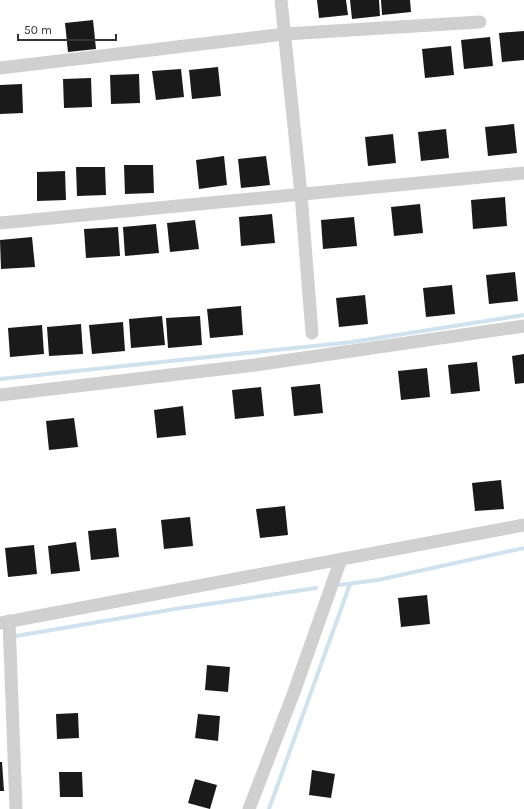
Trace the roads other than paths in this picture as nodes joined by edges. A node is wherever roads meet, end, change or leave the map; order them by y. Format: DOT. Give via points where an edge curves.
graph roads {
  1 [pos="281,0"];
  2 [pos="480,22"];
  3 [pos="285,34"];
  4 [pos="0,68"];
  5 [pos="524,173"];
  6 [pos="301,194"];
  7 [pos="0,224"];
  8 [pos="524,326"];
  9 [pos="312,333"];
  10 [pos="0,395"];
  11 [pos="524,525"];
  12 [pos="341,559"];
  13 [pos="4,622"];
  14 [pos="16,809"];
  15 [pos="249,809"];
  1 -- 3 [label="street"];
  2 -- 3 [label="street"];
  3 -- 4 [label="street"];
  3 -- 6 [label="street"];
  5 -- 6 [label="street"];
  6 -- 7 [label="street"];
  6 -- 9 [label="street"];
  8 -- 10 [label="street" via="255,365"];
  11 -- 12 [label="street"];
  12 -- 13 [label="street"];
  12 -- 15 [label="street"];
  13 -- 14 [label="street"];
}
